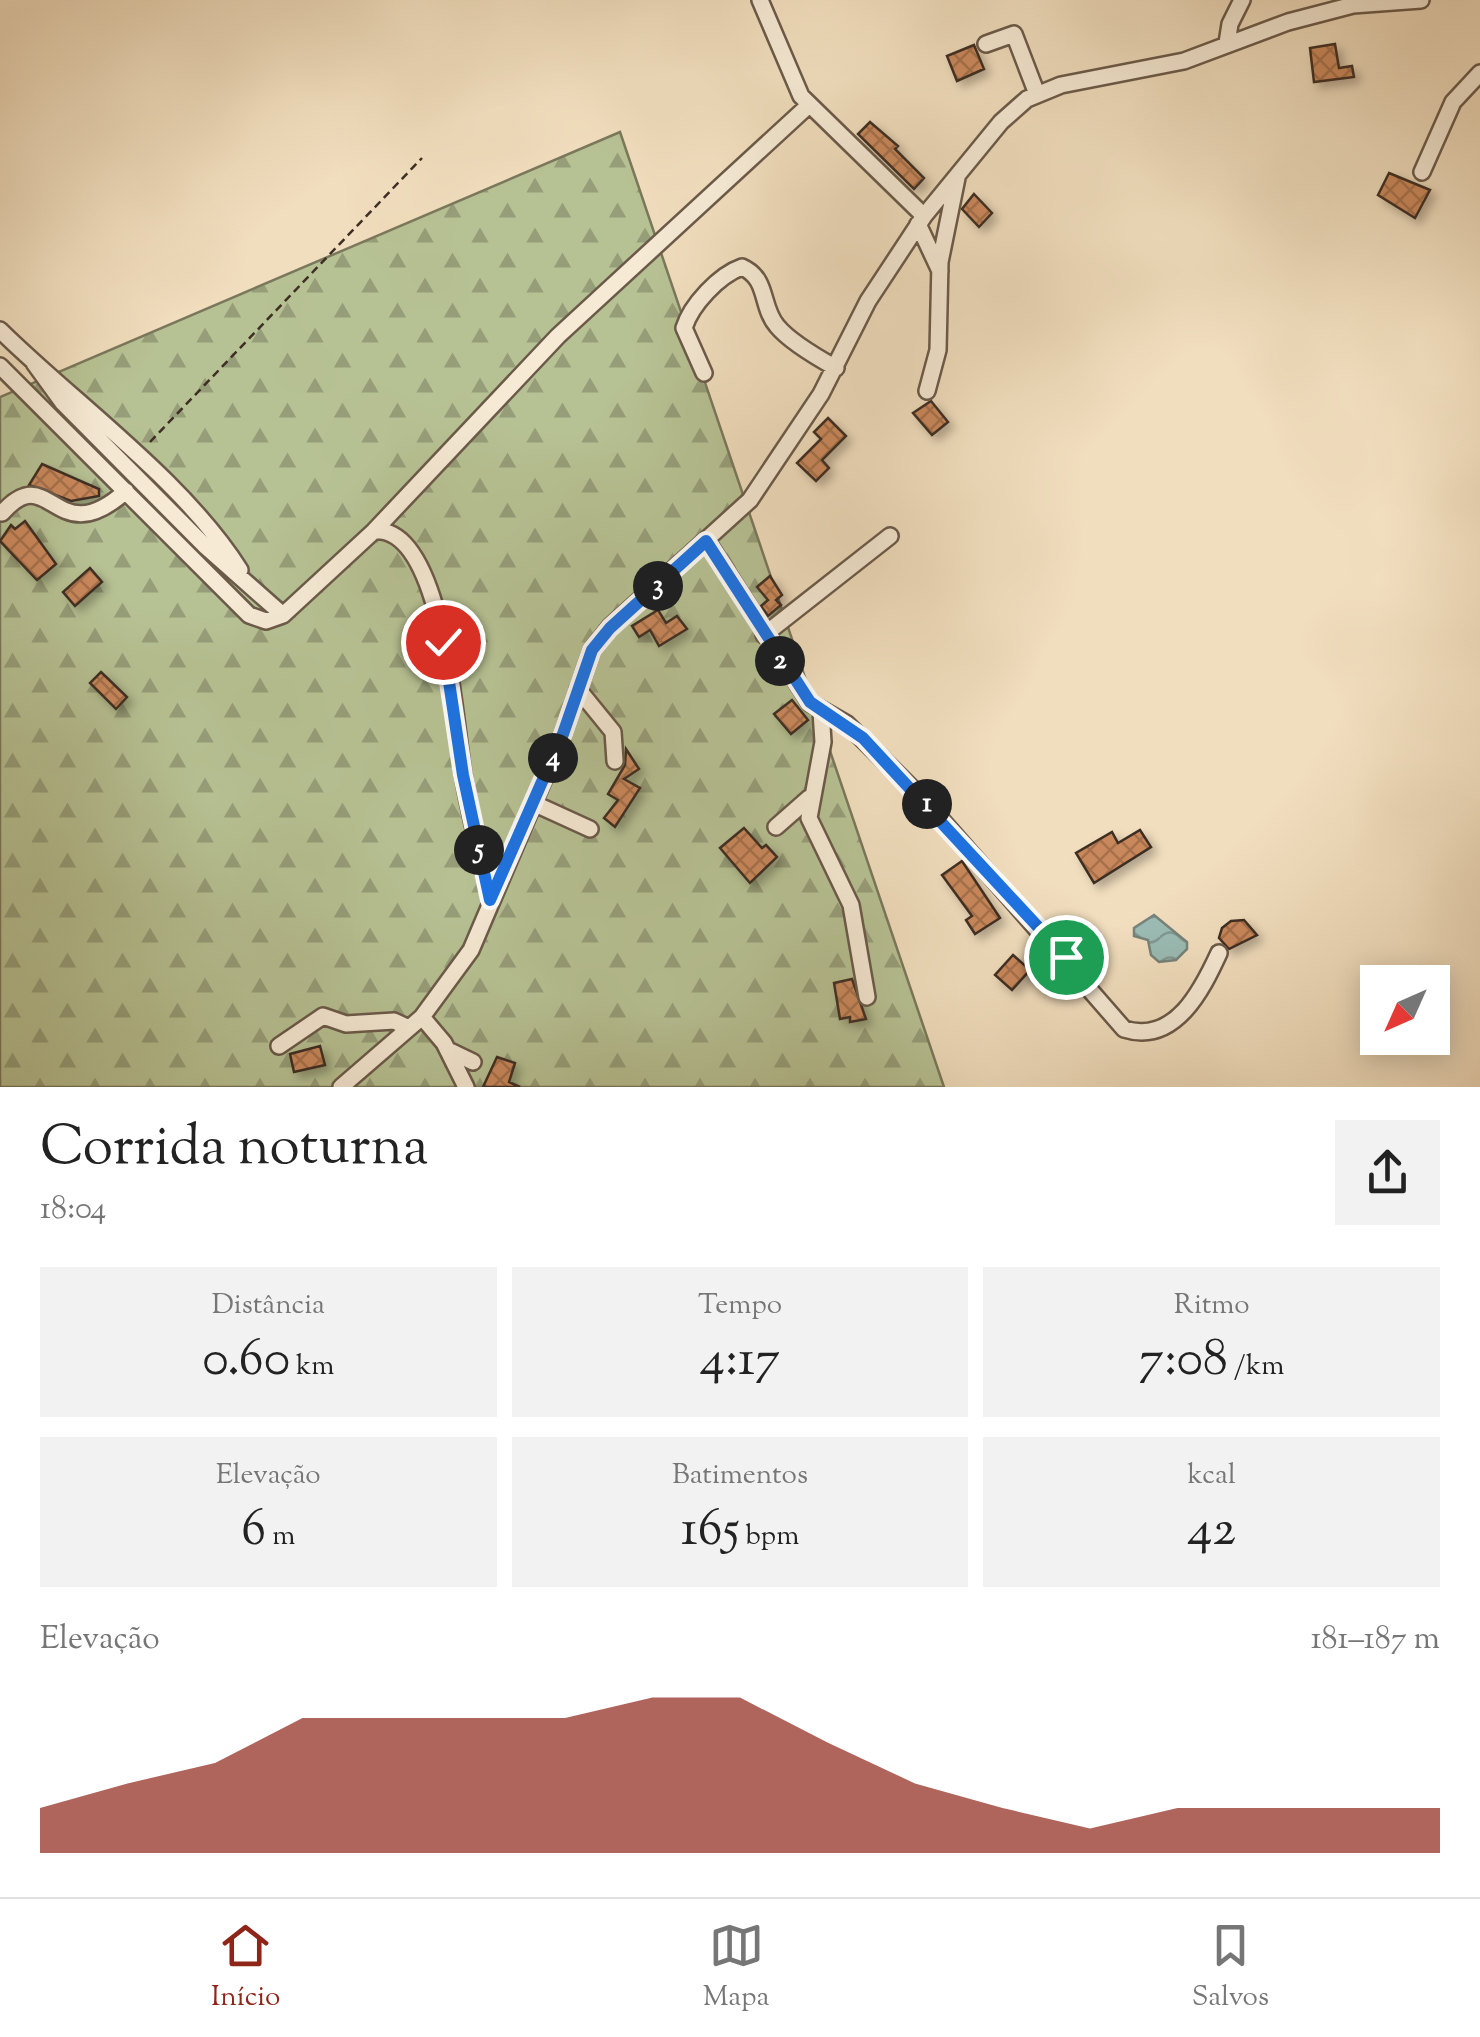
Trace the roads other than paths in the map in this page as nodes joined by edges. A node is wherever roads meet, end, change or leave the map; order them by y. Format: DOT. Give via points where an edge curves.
graph roads {
  1 [pos="760,0"];
  2 [pos="1242,0"];
  3 [pos="1421,0"];
  4 [pos="1227,43"];
  5 [pos="986,44"];
  6 [pos="1480,73"];
  7 [pos="1037,94"];
  8 [pos="808,105"];
  9 [pos="1422,172"];
  10 [pos="958,174"];
  11 [pos="921,220"];
  12 [pos="940,271"];
  13 [pos="0,330"];
  14 [pos="34,363"];
  15 [pos="0,366"];
  16 [pos="836,368"];
  17 [pos="704,373"];
  18 [pos="927,391"];
  19 [pos="126,491"];
  20 [pos="2,514"];
  21 [pos="374,531"];
  22 [pos="890,536"];
  23 [pos="706,541"];
  24 [pos="245,578"];
  25 [pos="284,615"];
  26 [pos="764,636"];
  27 [pos="578,690"];
  28 [pos="820,711"];
  29 [pos="616,762"];
  30 [pos="809,798"];
  31 [pos="533,803"];
  32 [pos="776,826"];
  33 [pos="590,829"];
  34 [pos="490,900"];
  35 [pos="1219,953"];
  36 [pos="866,997"];
  37 [pos="415,1022"];
  38 [pos="280,1046"];
  39 [pos="448,1050"];
  40 [pos="473,1062"];
  41 [pos="341,1087"];
  42 [pos="466,1087"];
  1 -- 8 [label="street"];
  2 -- 4 [label="street"];
  3 -- 4 [label="street" via="1353,5"];
  4 -- 7 [label="street" via="1184,60"];
  5 -- 7 [label="street" via="1014,34"];
  6 -- 9 [label="street" via="1454,102"];
  7 -- 10 [label="street" via="1001,122"];
  8 -- 11 [label="street"];
  8 -- 21 [label="street" via="558,336"];
  10 -- 11 [label="street"];
  10 -- 12 [label="street"];
  11 -- 12 [label="street"];
  11 -- 16 [label="street" via="868,301"];
  12 -- 18 [label="street" via="938,350"];
  13 -- 14 [label="street"];
  14 -- 24 [label="street" via="63,403 206,548"];
  14 -- 24 [label="street" via="137,456 224,546"];
  15 -- 19 [label="street"];
  16 -- 17 [label="street" via="779,329 759,279 742,267 688,314 684,328"];
  16 -- 23 [label="street" via="763,483"];
  19 -- 20 [label="street" via="89,516 24,493"];
  19 -- 25 [label="street" via="250,615 266,621"];
  21 -- 25 [label="street"];
  21 -- 34 [label="street" via="394,533 408,545 433,598"];
  22 -- 26 [label="street"];
  23 -- 26 [label="street"];
  23 -- 27 [label="street" via="610,628 592,650"];
  24 -- 25 [label="street"];
  26 -- 28 [label="street"];
  27 -- 29 [label="street" via="613,732"];
  27 -- 31 [label="street"];
  28 -- 30 [label="street" via="821,757"];
  28 -- 35 [label="street" via="847,724 926,802 1124,1029 1149,1030 1183,1015"];
  30 -- 32 [label="street"];
  30 -- 36 [label="street" via="812,829 851,905"];
  31 -- 33 [label="street"];
  31 -- 34 [label="street"];
  34 -- 37 [label="street" via="471,950"];
  37 -- 38 [label="street" via="346,1024 323,1016"];
  37 -- 39 [label="street"];
  37 -- 41 [label="street"];
  39 -- 40 [label="street"];
  39 -- 42 [label="street"];
}
